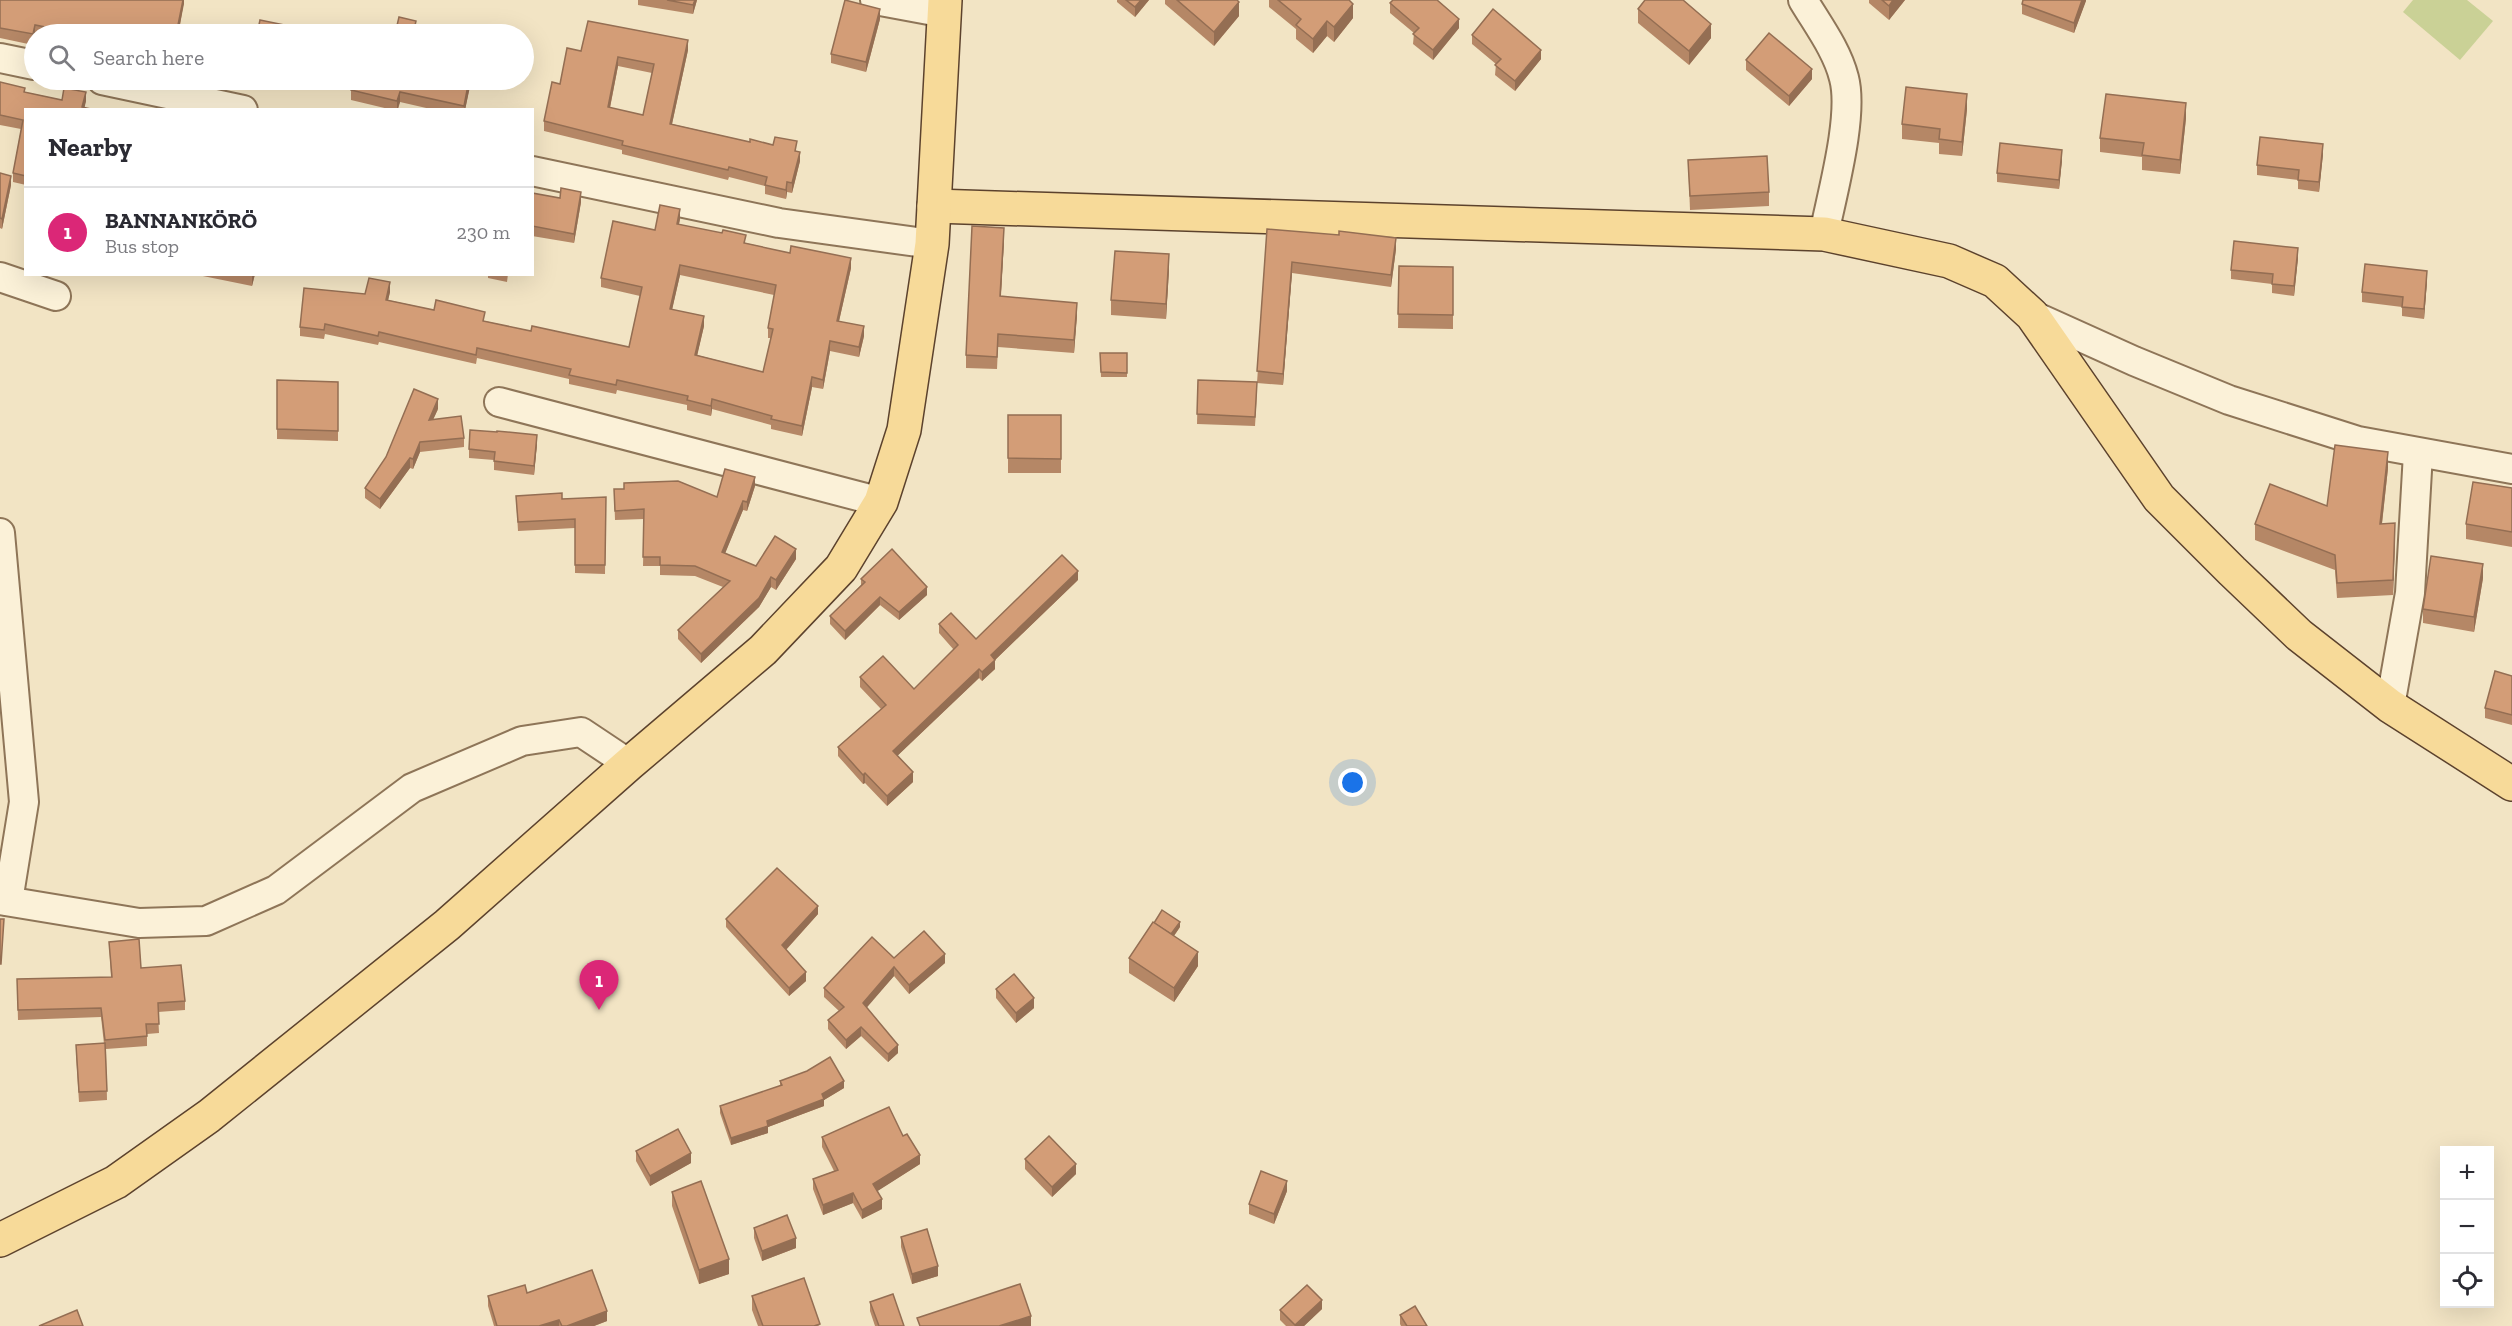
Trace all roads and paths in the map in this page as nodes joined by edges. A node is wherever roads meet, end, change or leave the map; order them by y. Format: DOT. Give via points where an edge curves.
graph roads {
  1 [pos="875,0"];
  2 [pos="1803,0"];
  3 [pos="945,7"];
  4 [pos="0,58"];
  5 [pos="24,63"];
  6 [pos="149,90"];
  7 [pos="234,108"];
  8 [pos="534,171"];
  9 [pos="934,206"];
  10 [pos="1824,234"];
  11 [pos="932,244"];
  12 [pos="0,277"];
  13 [pos="56,296"];
  14 [pos="2032,315"];
  15 [pos="499,402"];
  16 [pos="2418,453"];
  17 [pos="2512,470"];
  18 [pos="882,502"];
  19 [pos="0,533"];
  20 [pos="2390,706"];
  21 [pos="629,764"];
  22 [pos="2512,784"];
  23 [pos="4,900"];
  24 [pos="0,1240"];
  1 -- 3 [label="street"];
  2 -- 10 [label="street" via="1831,44 1844,79 1847,114"];
  3 -- 9 [label="main road"];
  4 -- 5 [label="street"];
  6 -- 7 [label="street"];
  8 -- 11 [label="street" via="779,223"];
  9 -- 10 [label="main road"];
  9 -- 11 [label="main road"];
  10 -- 14 [label="main road" via="1949,261 1995,281"];
  11 -- 18 [label="main road" via="904,430"];
  12 -- 13 [label="street"];
  14 -- 16 [label="street" via="2229,400 2358,441"];
  14 -- 20 [label="main road" via="2159,498 2299,635"];
  15 -- 18 [label="street"];
  16 -- 17 [label="street"];
  16 -- 20 [label="street" via="2410,593"];
  18 -- 21 [label="main road" via="841,568 763,650"];
  19 -- 23 [label="street" via="24,802"];
  20 -- 22 [label="main road"];
  21 -- 23 [label="street" via="581,732 522,741 412,788 276,890 206,921 139,923"];
  21 -- 24 [label="main road" via="447,925 209,1116 116,1182"];
}
